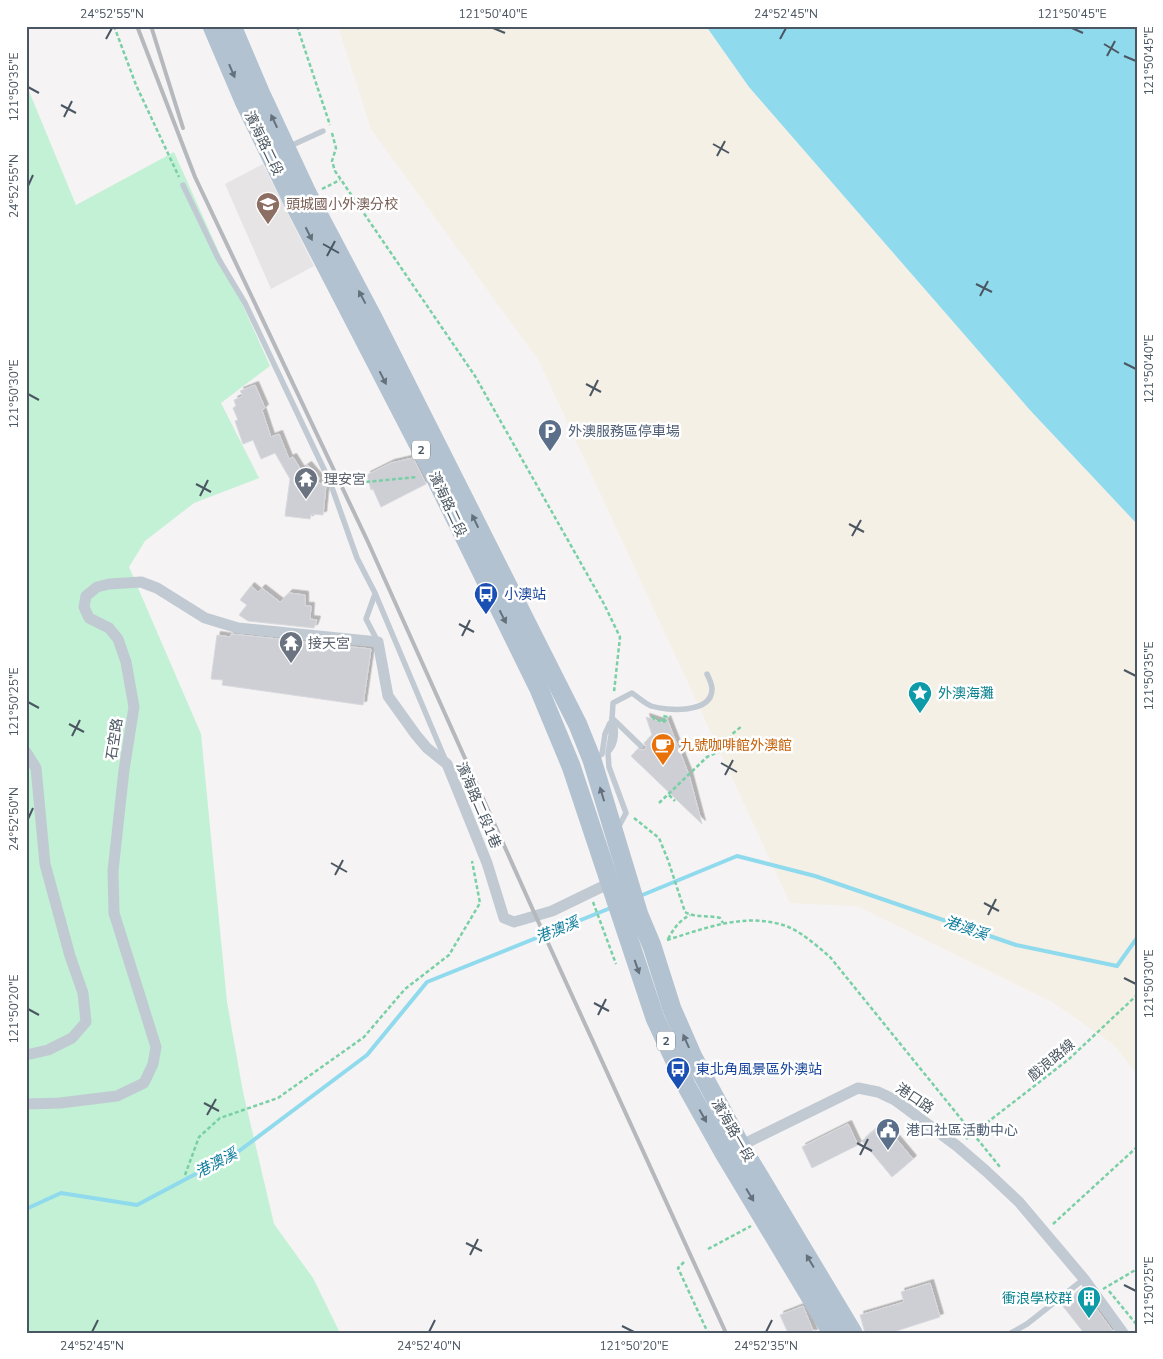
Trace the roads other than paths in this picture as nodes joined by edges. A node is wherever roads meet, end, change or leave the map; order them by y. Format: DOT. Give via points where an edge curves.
graph roads {
  1 [pos="212,26"];
  2 [pos="232,26"];
  3 [pos="323,131"];
  4 [pos="286,148"];
  5 [pos="183,185"];
  6 [pos="306,194"];
  7 [pos="373,318"];
  8 [pos="356,326"];
  9 [pos="434,469"];
  10 [pos="375,593"];
  11 [pos="378,642"];
  12 [pos="707,674"];
  13 [pos="547,684"];
  14 [pos="612,718"];
  15 [pos="642,746"];
  16 [pos="26,752"];
  17 [pos="600,756"];
  18 [pos="447,764"];
  19 [pos="614,834"];
  20 [pos="619,878"];
  21 [pos="26,1055"];
  22 [pos="26,1104"];
  23 [pos="732,1150"];
  24 [pos="1084,1278"];
  25 [pos="821,1296"];
  26 [pos="832,1333"];
  27 [pos="853,1333"];
  28 [pos="1011,1333"];
  29 [pos="1123,1333"];
  1 -- 6 [label="main road, 濱海路二段 / 2, one-way" via="244,101"];
  4 -- 2 [label="main road, 濱海路二段 / 2, one-way"];
  3 -- 4 [label="lane"];
  4 -- 6 [label="main road, 濱海路二段 / 2"];
  5 -- 10 [label="lane" via="218,258 245,303 330,482 357,558"];
  7 -- 6 [label="main road, 濱海路二段 / 2, one-way"];
  6 -- 8 [label="main road, 濱海路二段 / 2, one-way"];
  7 -- 8 [label="main road"];
  7 -- 9 [label="main road, 濱海路二段 / 2"];
  8 -- 9 [label="main road, 濱海路二段 / 2, one-way"];
  9 -- 13 [label="main road, 濱海路二段 / 2" via="478,547"];
  10 -- 11 [label="lane, 濱海路二段1巷" via="366,619"];
  10 -- 18 [label="lane"];
  11 -- 18 [label="street, 濱海路二段1巷" via="388,696 416,735"];
  11 -- 22 [label="street, 石空路" via="238,628 205,618 157,588 141,582 97,587 86,596 84,607 89,618 109,628 118,638 134,707 113,871 114,914 156,1047 153,1064 144,1083 117,1096"];
  12 -- 14 [label="lane" via="712,688 710,697 698,707 678,710 650,706 632,693 613,703"];
  13 -- 17 [label="main road, 濱海路二段 / 2"];
  13 -- 20 [label="main road, 濱海路二段 / 2" via="572,766"];
  14 -- 15 [label="lane"];
  14 -- 17 [label="lane"];
  14 -- 17 [label="lane"];
  16 -- 21 [label="street" via="36,768 45,864 82,993 86,1022 72,1038 48,1050"];
  19 -- 17 [label="main road, 濱海路二段 / 2, one-way"];
  17 -- 19 [label="lane" via="609,767 626,813"];
  18 -- 20 [label="street, 濱海路二段1巷" via="487,863 504,918 514,922 552,910"];
  19 -- 20 [label="main road, 濱海路二段 / 2"];
  20 -- 23 [label="main road, 濱海路一段 / 2" via="655,1018 687,1087"];
  23 -- 24 [label="street, 港口路" via="858,1088 878,1092 957,1146 986,1171 1019,1202"];
  25 -- 23 [label="main road, 濱海路一段 / 2, one-way"];
  23 -- 25 [label="main road, 濱海路一段 / 2, one-way" via="764,1219"];
  24 -- 28 [label="lane"];
  24 -- 29 [label="street, 港口路"];
  25 -- 26 [label="main road, 濱海路一段 / 2"];
  25 -- 27 [label="main road, 濱海路一段 / 2"];
}
